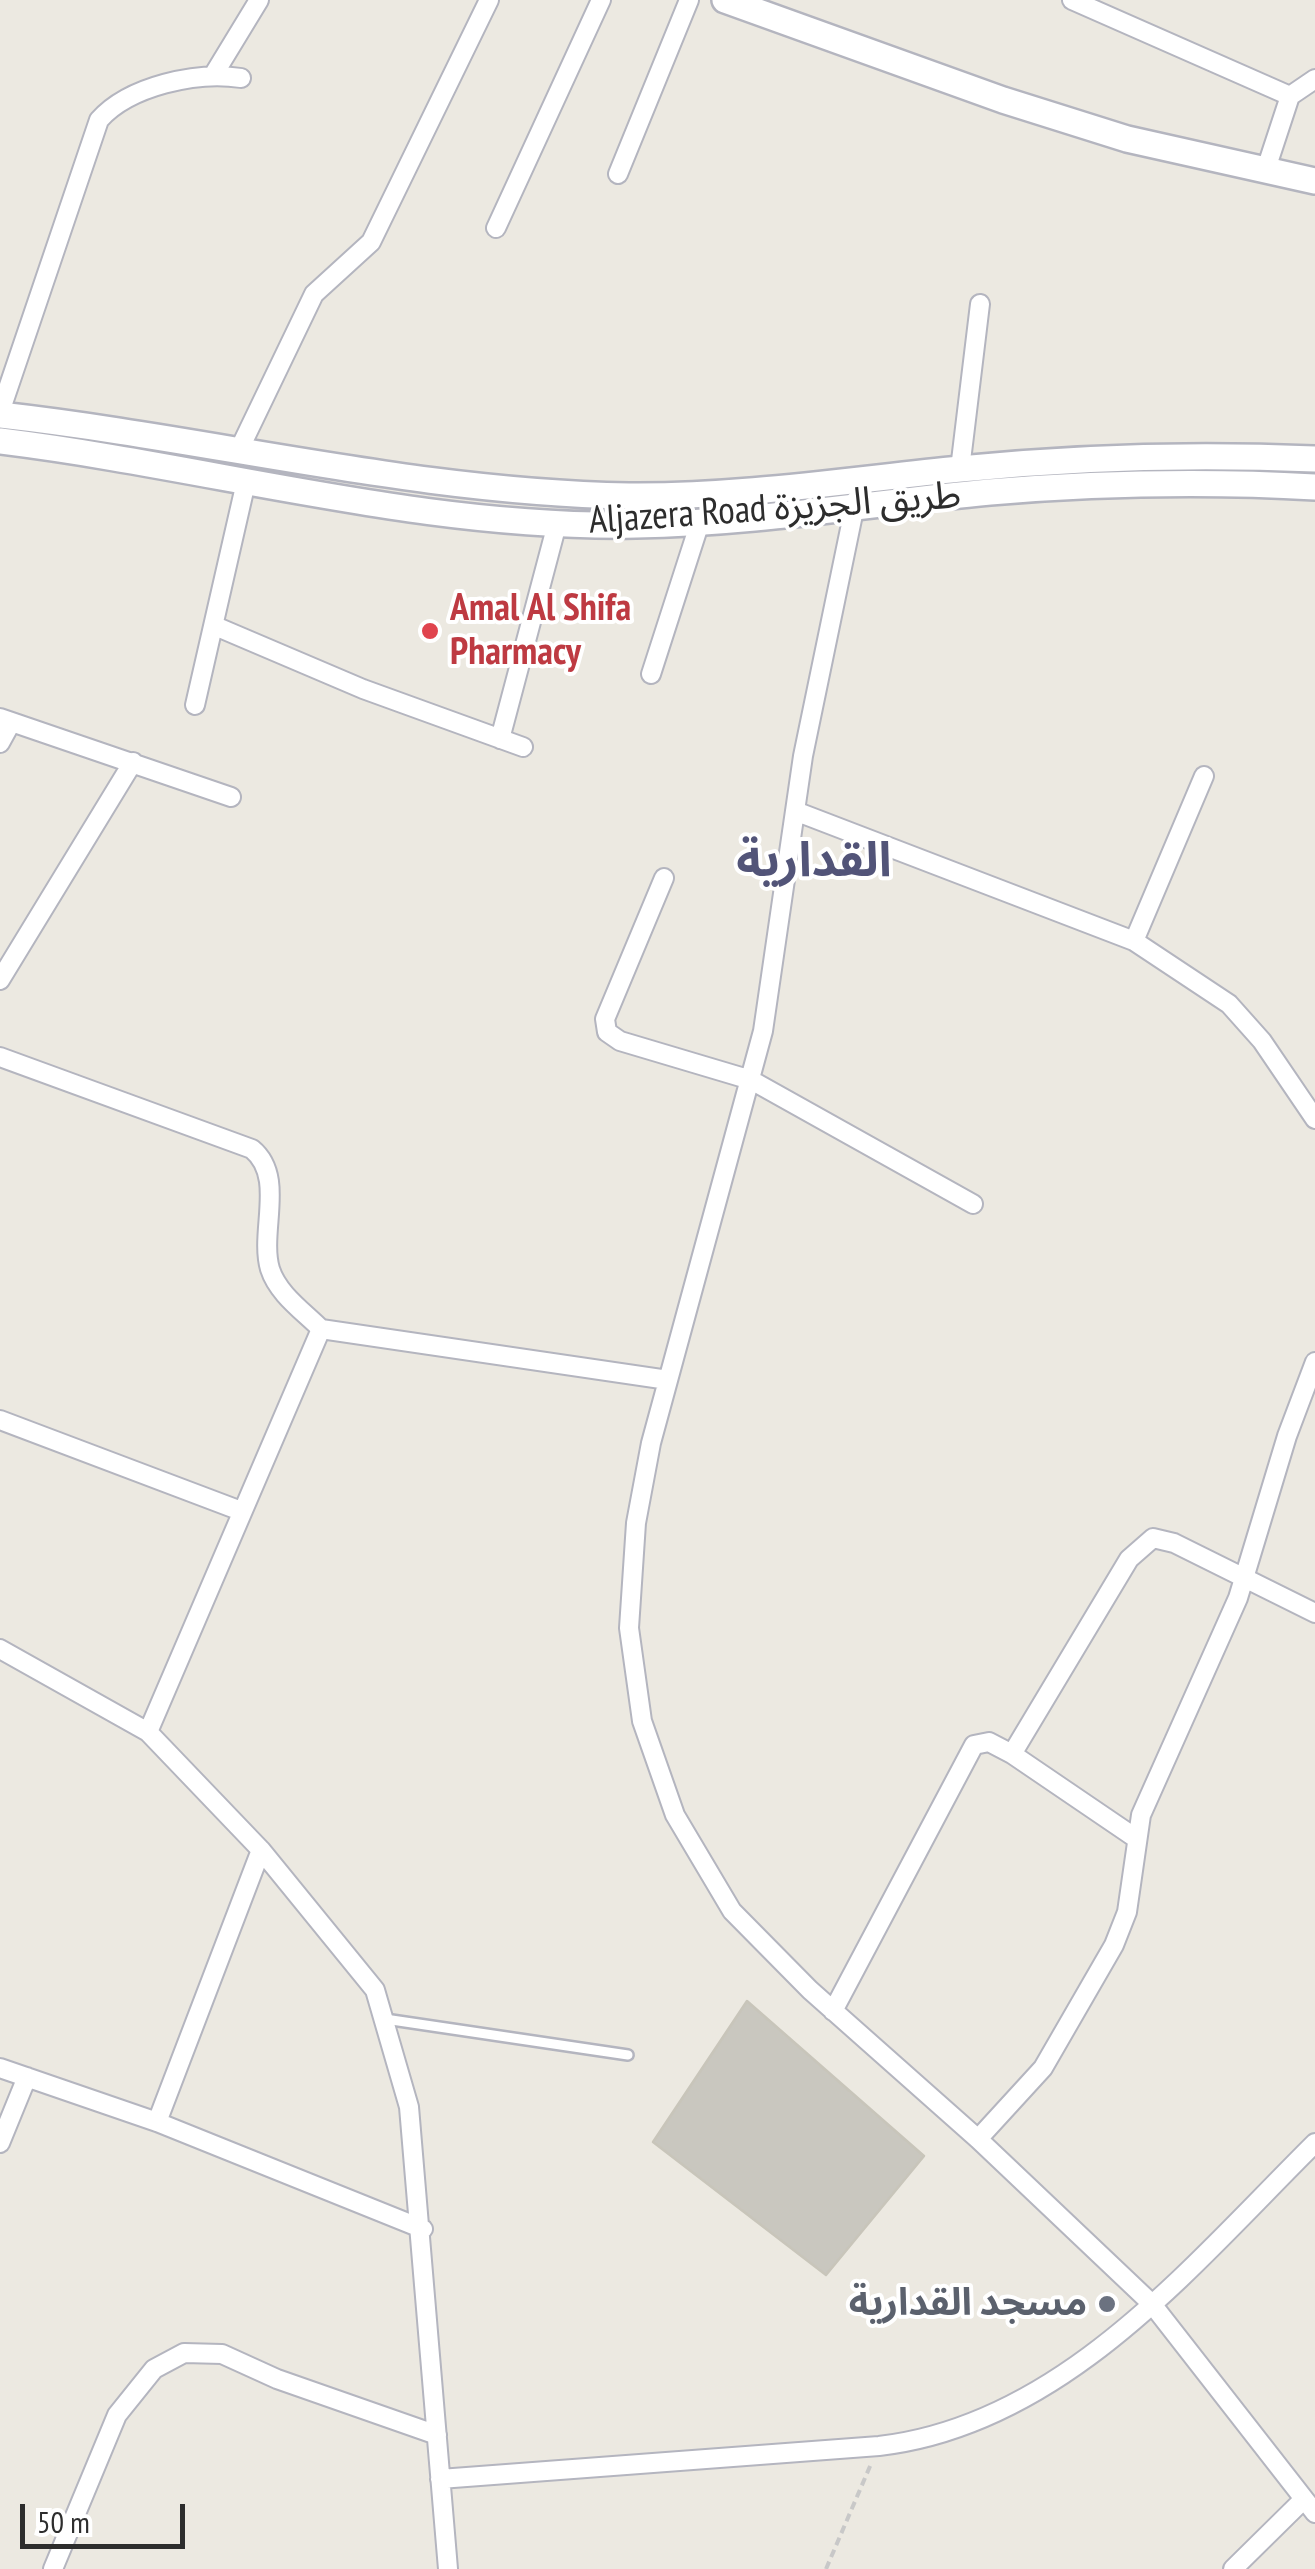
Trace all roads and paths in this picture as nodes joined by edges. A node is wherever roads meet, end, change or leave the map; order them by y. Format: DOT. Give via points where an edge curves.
graph roads {
  1 [pos="258,0"];
  2 [pos="489,0"];
  3 [pos="600,0"];
  4 [pos="689,0"];
  5 [pos="726,0"];
  6 [pos="1072,0"];
  7 [pos="214,74"];
  8 [pos="240,78"];
  9 [pos="1315,79"];
  10 [pos="1290,96"];
  11 [pos="1266,169"];
  12 [pos="618,174"];
  13 [pos="1315,181"];
  14 [pos="496,228"];
  15 [pos="980,304"];
  16 [pos="0,414"];
  17 [pos="0,441"];
  18 [pos="239,450"];
  19 [pos="1315,460"];
  20 [pos="960,469"];
  21 [pos="246,482"];
  22 [pos="859,483"];
  23 [pos="1315,487"];
  24 [pos="854,508"];
  25 [pos="700,522"];
  26 [pos="557,524"];
  27 [pos="216,626"];
  28 [pos="651,674"];
  29 [pos="195,705"];
  30 [pos="5,720"];
  31 [pos="500,739"];
  32 [pos="0,744"];
  33 [pos="523,746"];
  34 [pos="133,762"];
  35 [pos="1204,776"];
  36 [pos="231,797"];
  37 [pos="795,811"];
  38 [pos="664,878"];
  39 [pos="1134,941"];
  40 [pos="0,980"];
  41 [pos="0,1057"];
  42 [pos="750,1080"];
  43 [pos="1315,1118"];
  44 [pos="973,1204"];
  45 [pos="321,1328"];
  46 [pos="1315,1362"];
  47 [pos="668,1380"];
  48 [pos="0,1420"];
  49 [pos="240,1511"];
  50 [pos="1244,1578"];
  51 [pos="1315,1613"];
  52 [pos="0,1649"];
  53 [pos="148,1732"];
  54 [pos="1012,1754"];
  55 [pos="1136,1838"];
  56 [pos="261,1850"];
  57 [pos="833,2011"];
  58 [pos="385,2019"];
  59 [pos="628,2055"];
  60 [pos="0,2068"];
  61 [pos="26,2077"];
  62 [pos="158,2122"];
  63 [pos="978,2139"];
  64 [pos="0,2142"];
  65 [pos="1315,2144"];
  66 [pos="423,2228"];
  67 [pos="1152,2304"];
  68 [pos="437,2435"];
  69 [pos="878,2446"];
  70 [pos="440,2479"];
  71 [pos="1310,2506"];
  72 [pos="53,2569"];
  73 [pos="448,2569"];
  74 [pos="826,2569"];
  75 [pos="1233,2569"];
  1 -- 7 [label="street"];
  2 -- 18 [label="street" via="371,242 314,294"];
  3 -- 14 [label="street"];
  4 -- 12 [label="street"];
  5 -- 11 [label="main road" via="1126,139"];
  6 -- 10 [label="street"];
  7 -- 8 [label="street"];
  7 -- 16 [label="street" via="129,96 98,120"];
  9 -- 10 [label="street"];
  10 -- 11 [label="street"];
  11 -- 13 [label="main road"];
  15 -- 20 [label="street"];
  16 -- 18 [label="main road, Aljazera Road طريق الجزيزة"];
  17 -- 21 [label="main road, Aljazera Road طريق الجزيزة"];
  18 -- 22 [label="main road, Aljazera Road طريق الجزيزة" via="502,491 632,496"];
  19 -- 20 [label="main road, Aljazera Road طريق الجزيزة" via="1148,456"];
  20 -- 22 [label="main road, Aljazera Road طريق الجزيزة"];
  21 -- 26 [label="main road, Aljazera Road طريق الجزيزة"];
  21 -- 27 [label="street"];
  22 -- 24 [label="street"];
  23 -- 24 [label="main road, Aljazera Road طريق الجزيزة" via="1155,482"];
  24 -- 25 [label="main road, Aljazera Road طريق الجزيزة"];
  24 -- 37 [label="street"];
  25 -- 26 [label="main road, Aljazera Road طريق الجزيزة"];
  25 -- 28 [label="street"];
  26 -- 31 [label="street"];
  27 -- 29 [label="street"];
  27 -- 31 [label="street"];
  30 -- 32 [label="street"];
  30 -- 34 [label="street"];
  31 -- 33 [label="street"];
  34 -- 36 [label="street"];
  34 -- 40 [label="street"];
  35 -- 39 [label="street"];
  37 -- 39 [label="street"];
  37 -- 42 [label="street" via="776,966"];
  38 -- 42 [label="street" via="605,1019 607,1032"];
  39 -- 43 [label="street" via="1229,1004"];
  41 -- 45 [label="street" via="252,1149 264,1159 270,1270"];
  42 -- 44 [label="street"];
  42 -- 47 [label="street"];
  45 -- 47 [label="street"];
  45 -- 49 [label="street"];
  46 -- 50 [label="street"];
  47 -- 57 [label="street" via="650,1443 629,1585 642,1722 675,1815 732,1912"];
  48 -- 49 [label="street"];
  49 -- 53 [label="street"];
  50 -- 51 [label="street"];
  50 -- 54 [label="street" via="1153,1538 1130,1559"];
  50 -- 55 [label="street"];
  52 -- 53 [label="street"];
  53 -- 56 [label="street"];
  54 -- 55 [label="street"];
  54 -- 57 [label="street" via="989,1742 974,1745"];
  55 -- 63 [label="street" via="1127,1912 1114,1945 1042,2068"];
  56 -- 58 [label="street" via="375,1990"];
  56 -- 62 [label="street"];
  57 -- 63 [label="street"];
  58 -- 59 [label="lane"];
  58 -- 66 [label="street" via="409,2107"];
  60 -- 61 [label="street"];
  61 -- 62 [label="street"];
  61 -- 64 [label="street"];
  62 -- 66 [label="street"];
  63 -- 67 [label="street"];
  65 -- 67 [label="street"];
  66 -- 68 [label="street"];
  67 -- 69 [label="street" via="1004,2412 930,2438"];
  67 -- 71 [label="street"];
  68 -- 70 [label="street"];
  68 -- 72 [label="street" via="222,2354 184,2354 154,2369 117,2416"];
  69 -- 70 [label="street"];
  69 -- 74 [label="path"];
  70 -- 73 [label="street"];
  71 -- 75 [label="street"];
}
